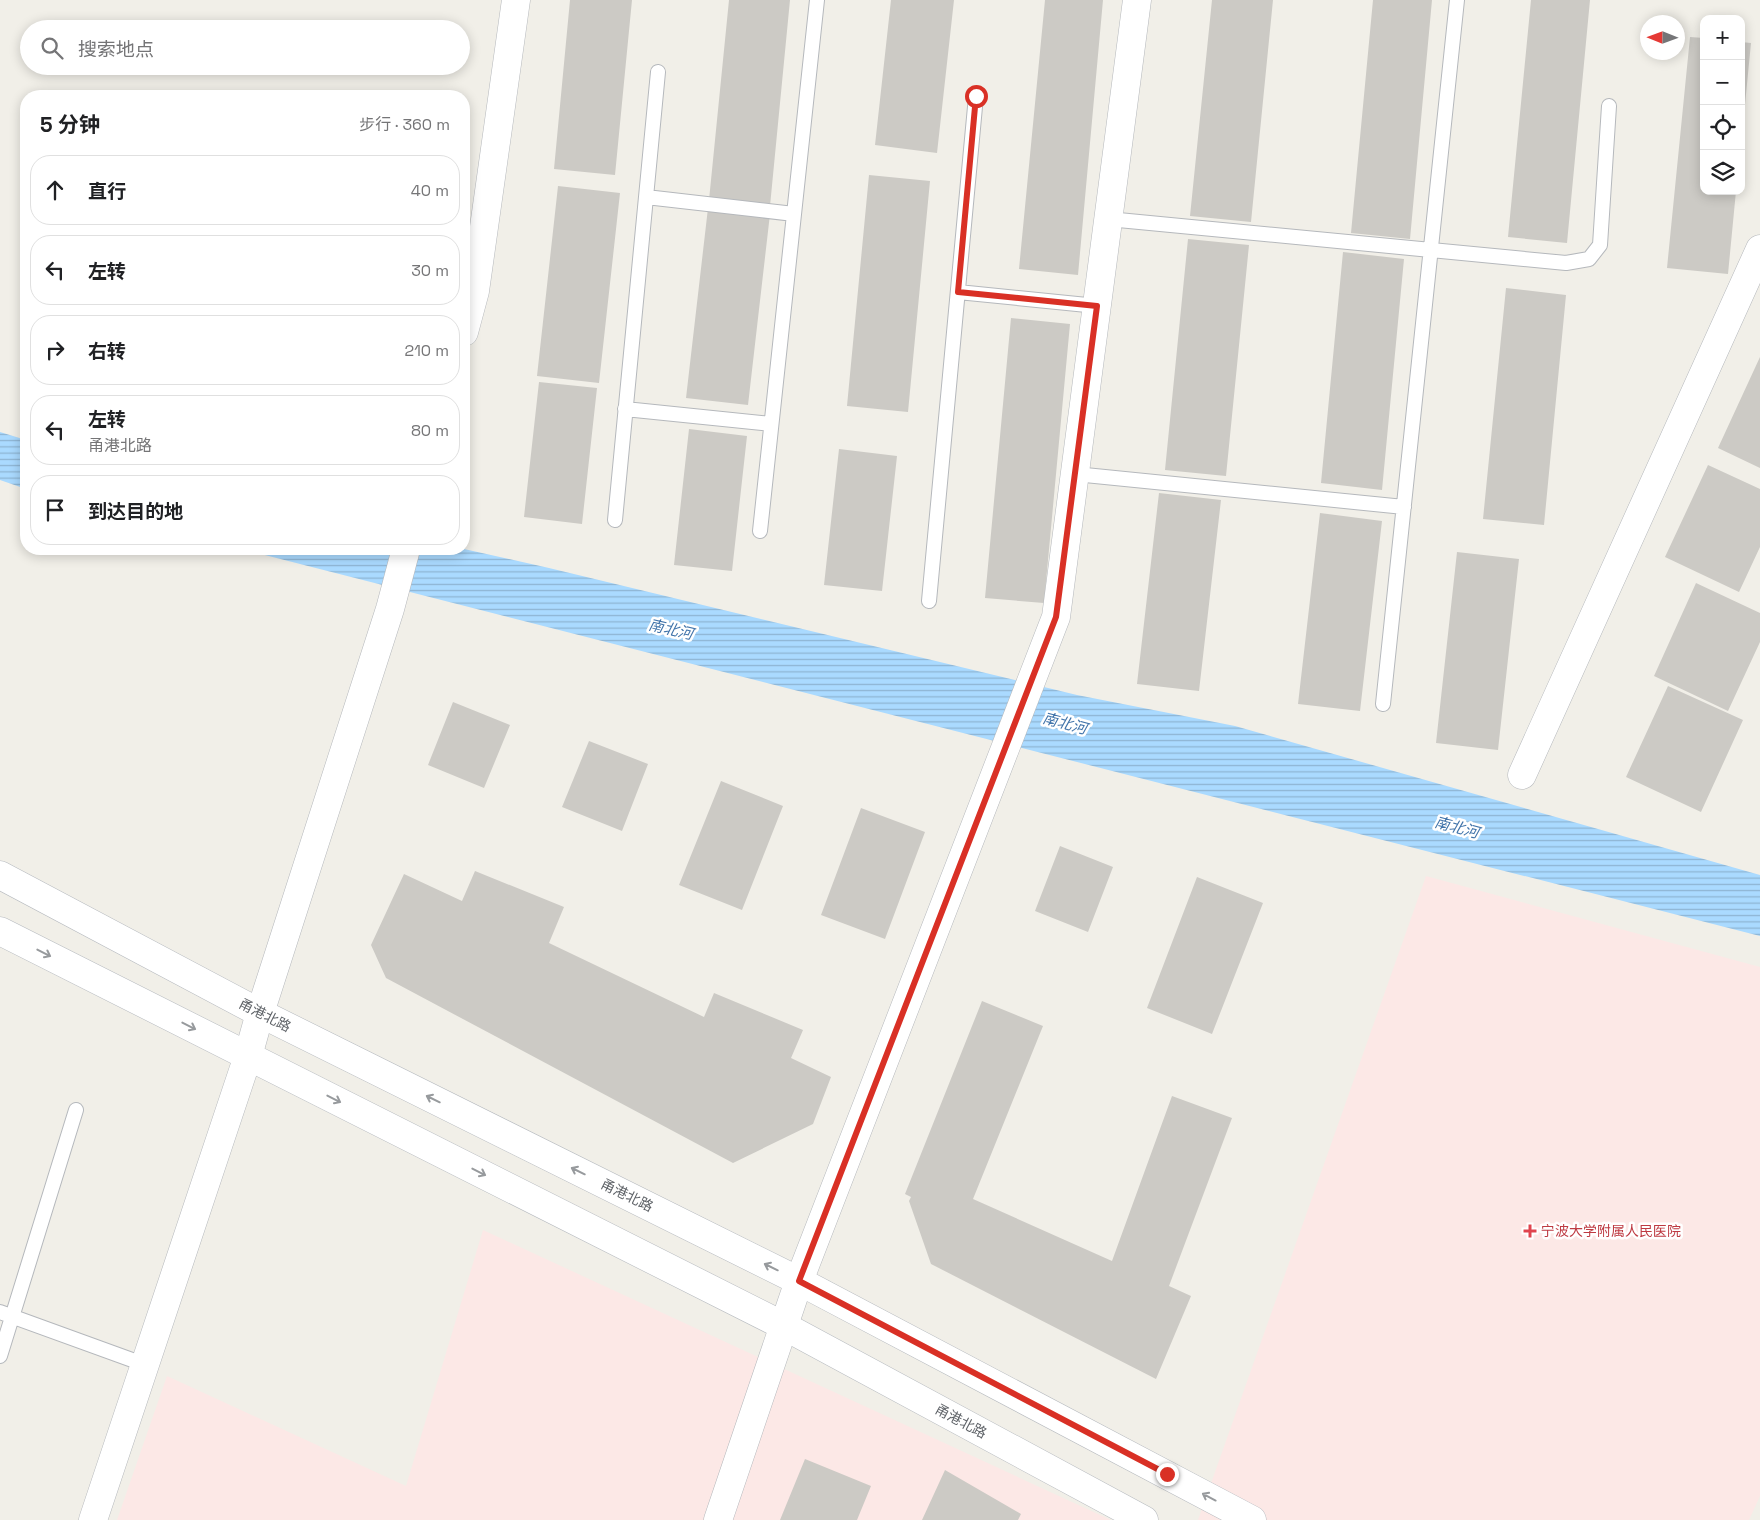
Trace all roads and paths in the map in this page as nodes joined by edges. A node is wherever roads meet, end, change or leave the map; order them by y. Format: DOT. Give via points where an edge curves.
graph roads {
  1 [pos="516,0"];
  2 [pos="817,0"];
  3 [pos="1138,0"];
  4 [pos="1457,0"];
  5 [pos="658,72"];
  6 [pos="976,96"];
  7 [pos="1609,106"];
  8 [pos="646,197"];
  9 [pos="794,214"];
  10 [pos="1108,219"];
  11 [pos="1760,249"];
  12 [pos="1430,250"];
  13 [pos="958,292"];
  14 [pos="1097,306"];
  15 [pos="470,310"];
  16 [pos="625,409"];
  17 [pos="771,424"];
  18 [pos="1075,474"];
  19 [pos="1404,507"];
  20 [pos="615,520"];
  21 [pos="760,531"];
  22 [pos="404,555"];
  23 [pos="929,601"];
  24 [pos="1383,704"];
  25 [pos="1522,775"];
  26 [pos="0,874"];
  27 [pos="0,931"];
  28 [pos="260,1013"];
  29 [pos="248,1056"];
  30 [pos="76,1110"];
  31 [pos="799,1281"];
  32 [pos="6,1315"];
  33 [pos="784,1326"];
  34 [pos="0,1356"];
  35 [pos="146,1366"];
  36 [pos="93,1520"];
  37 [pos="718,1520"];
  38 [pos="1144,1520"];
  39 [pos="1252,1520"];
  1 -- 15 [label="street"];
  2 -- 9 [label="lane"];
  3 -- 10 [label="street"];
  4 -- 12 [label="lane"];
  5 -- 8 [label="lane"];
  6 -- 13 [label="lane"];
  7 -- 12 [label="lane" via="1600,245 1589,259 1566,263"];
  8 -- 9 [label="lane"];
  8 -- 16 [label="lane"];
  9 -- 17 [label="lane"];
  10 -- 12 [label="lane"];
  10 -- 14 [label="street"];
  11 -- 25 [label="street"];
  12 -- 19 [label="lane"];
  13 -- 14 [label="lane"];
  13 -- 23 [label="lane"];
  14 -- 18 [label="street"];
  16 -- 17 [label="lane"];
  16 -- 20 [label="lane"];
  17 -- 21 [label="lane"];
  18 -- 19 [label="lane"];
  18 -- 31 [label="street" via="1056,617"];
  19 -- 24 [label="lane"];
  22 -- 28 [label="street"];
  26 -- 28 [label="street, 甬港北路"];
  27 -- 29 [label="street, 甬港北路, one-way"];
  28 -- 29 [label="street"];
  31 -- 28 [label="street, 甬港北路, one-way"];
  29 -- 33 [label="street, 甬港北路, one-way"];
  29 -- 35 [label="street"];
  30 -- 32 [label="lane"];
  31 -- 33 [label="street"];
  39 -- 31 [label="street, 甬港北路, one-way"];
  32 -- 34 [label="lane"];
  32 -- 35 [label="lane"];
  33 -- 37 [label="street"];
  33 -- 38 [label="street, 甬港北路"];
  35 -- 36 [label="street"];
}
